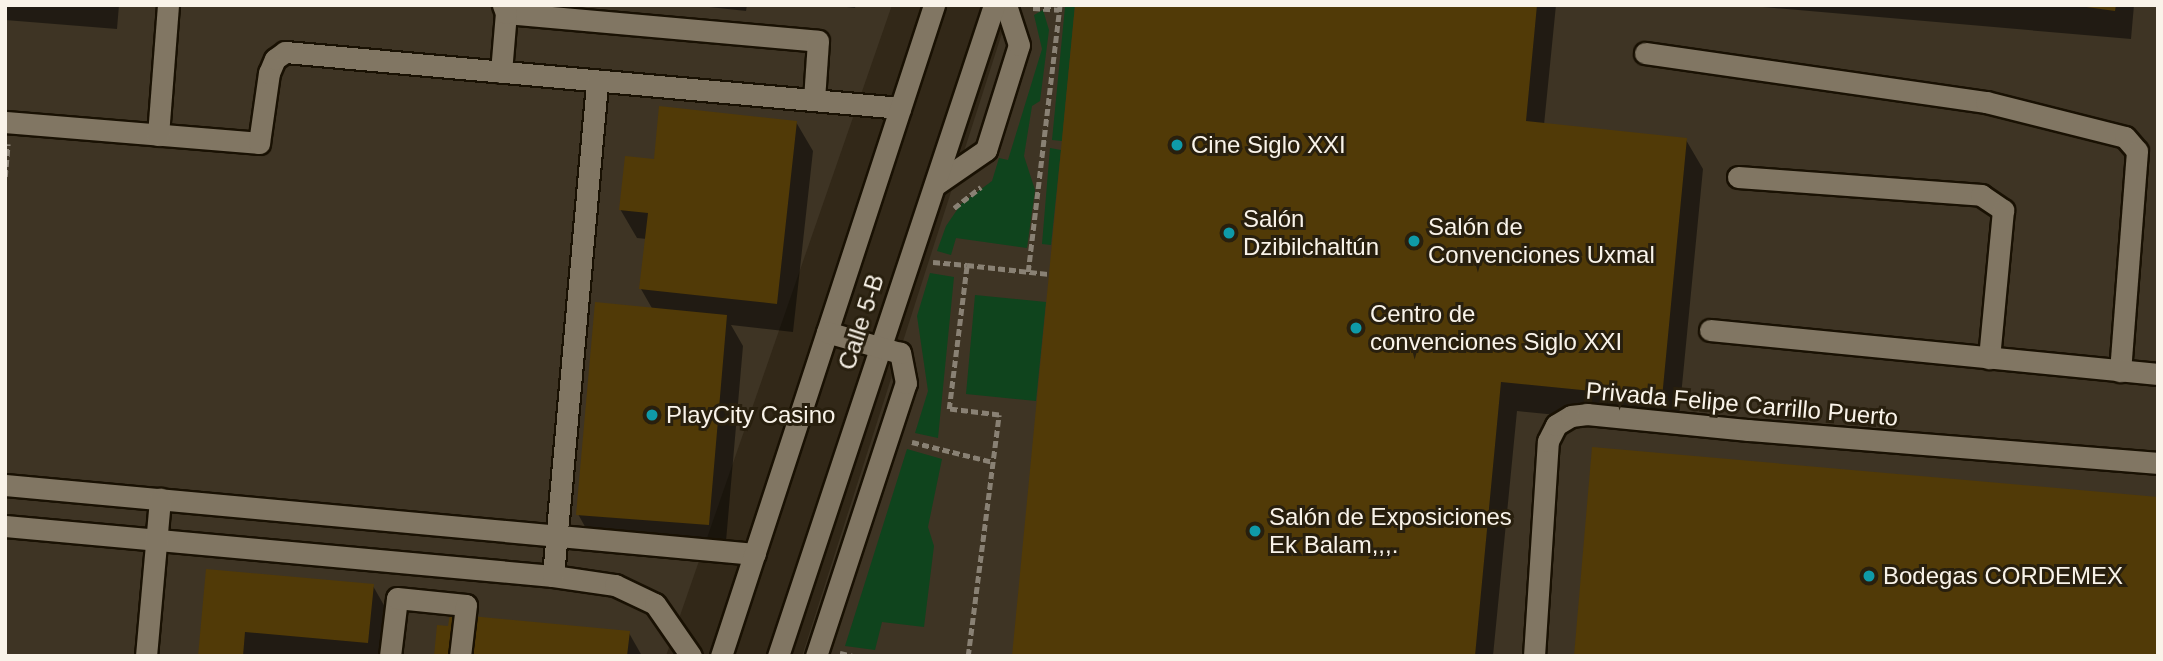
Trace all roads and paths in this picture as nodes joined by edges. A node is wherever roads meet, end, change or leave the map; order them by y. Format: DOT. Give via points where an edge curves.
graph roads {
  1 [pos="168,5"];
  2 [pos="934,5"];
  3 [pos="994,5"];
  4 [pos="1016,6"];
  5 [pos="1059,8"];
  6 [pos="505,9"];
  7 [pos="1646,53"];
  8 [pos="501,72"];
  9 [pos="597,81"];
  10 [pos="814,100"];
  11 [pos="900,108"];
  12 [pos="5,122"];
  13 [pos="158,135"];
  14 [pos="1738,177"];
  15 [pos="990,180"];
  16 [pos="935,185"];
  17 [pos="950,211"];
  18 [pos="931,251"];
  19 [pos="967,265"];
  20 [pos="1028,272"];
  21 [pos="1048,274"];
  22 [pos="1710,330"];
  23 [pos="827,332"];
  24 [pos="881,347"];
  25 [pos="1989,358"];
  26 [pos="2120,372"];
  27 [pos="2158,374"];
  28 [pos="907,440"];
  29 [pos="993,462"];
  30 [pos="2158,463"];
  31 [pos="5,485"];
  32 [pos="160,499"];
  33 [pos="5,526"];
  34 [pos="556,536"];
  35 [pos="157,540"];
  36 [pos="755,554"];
  37 [pos="459,567"];
  38 [pos="553,576"];
  39 [pos="454,604"];
  40 [pos="839,653"];
  41 [pos="146,656"];
  42 [pos="390,656"];
  43 [pos="460,656"];
  44 [pos="691,656"];
  45 [pos="722,656"];
  46 [pos="778,656"];
  47 [pos="816,656"];
  48 [pos="853,656"];
  49 [pos="968,656"];
  50 [pos="1534,656"];
  1 -- 13 [label="street"];
  2 -- 11 [label="street, Calle 5-B"];
  3 -- 16 [label="street, Calle 5-B"];
  4 -- 5 [label="path"];
  4 -- 16 [label="street" via="1020,45 986,150"];
  5 -- 20 [label="path"];
  6 -- 8 [label="street"];
  6 -- 10 [label="street" via="818,41"];
  7 -- 26 [label="street" via="1986,102 2124,137 2137,151"];
  8 -- 9 [label="street"];
  8 -- 13 [label="street" via="285,52 268,73 260,143"];
  9 -- 10 [label="street"];
  9 -- 34 [label="street"];
  10 -- 11 [label="street"];
  11 -- 23 [label="street, Calle 5-B"];
  12 -- 13 [label="street"];
  14 -- 25 [label="street" via="1981,195 2003,210"];
  15 -- 17 [label="path"];
  16 -- 24 [label="street, Calle 5-B"];
  18 -- 19 [label="path" via="928,261"];
  19 -- 20 [label="path"];
  19 -- 29 [label="path" via="950,409 999,415"];
  20 -- 21 [label="path"];
  22 -- 25 [label="street"];
  23 -- 24 [label="street"];
  23 -- 36 [label="street, Calle 5-B"];
  24 -- 46 [label="street, Calle 5-B"];
  24 -- 47 [label="street" via="900,353 906,383"];
  25 -- 26 [label="street"];
  26 -- 27 [label="street"];
  28 -- 29 [label="path"];
  29 -- 49 [label="path"];
  30 -- 50 [label="street, Privada Felipe Carrillo Puerto" via="1571,416 1556,425 1548,441"];
  31 -- 32 [label="street"];
  32 -- 34 [label="street"];
  32 -- 35 [label="street"];
  33 -- 35 [label="street"];
  34 -- 36 [label="street"];
  34 -- 38 [label="street"];
  35 -- 37 [label="street"];
  35 -- 41 [label="street"];
  36 -- 45 [label="street, Calle 5-B"];
  37 -- 38 [label="street"];
  37 -- 39 [label="street"];
  38 -- 44 [label="street" via="615,585 655,604"];
  39 -- 42 [label="street" via="397,598"];
  39 -- 43 [label="street" via="466,605"];
  40 -- 48 [label="path"];
}
